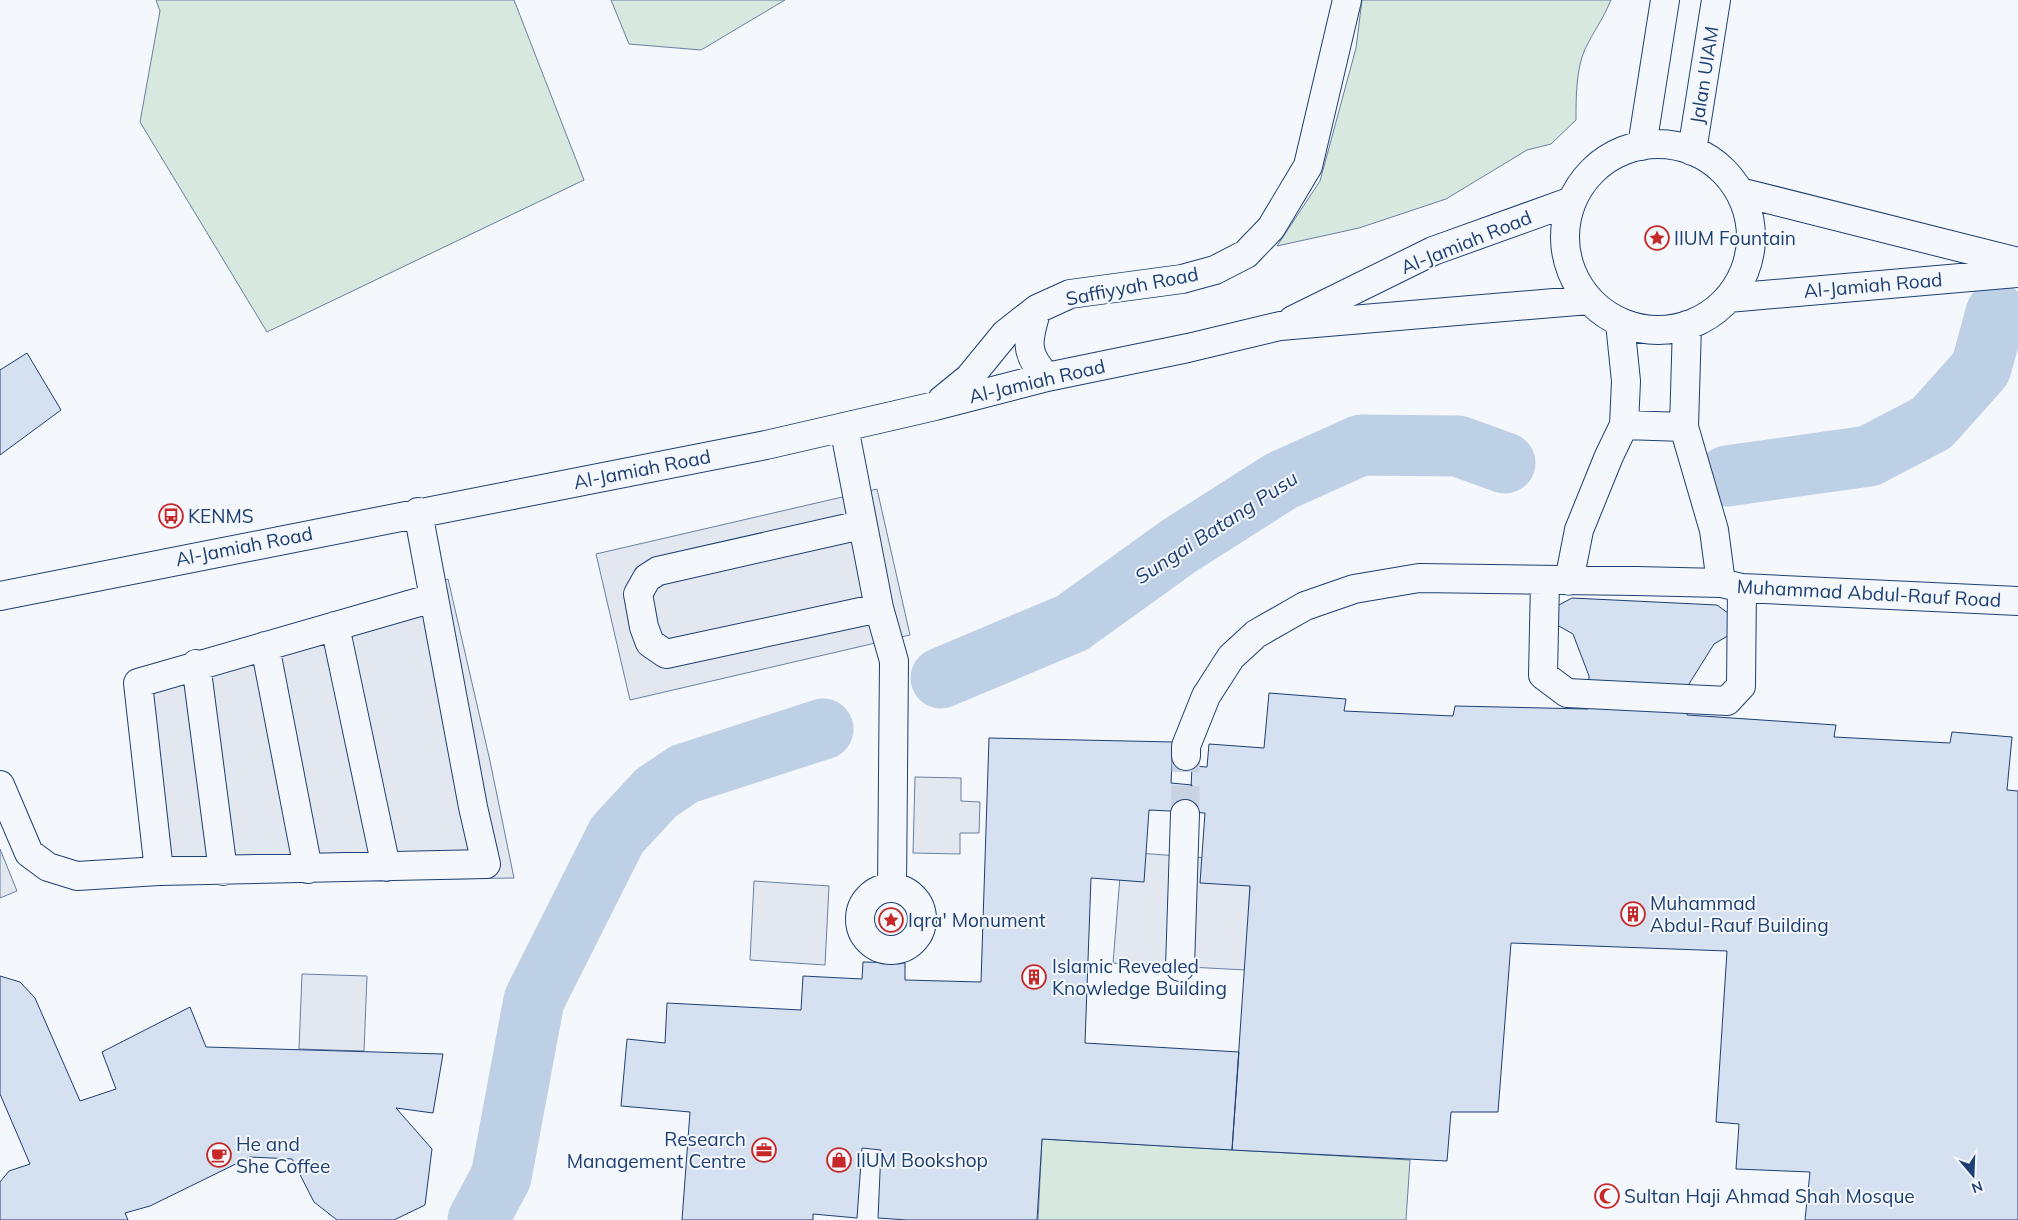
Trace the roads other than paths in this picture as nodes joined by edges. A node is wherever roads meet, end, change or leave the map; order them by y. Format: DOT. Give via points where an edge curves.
graph roads {
  1 [pos="1347,0"];
  2 [pos="1665,0"];
  3 [pos="1716,0"];
  4 [pos="1642,146"];
  5 [pos="1692,151"];
  6 [pos="1740,192"];
  7 [pos="1572,201"];
  8 [pos="2018,262"];
  9 [pos="2018,273"];
  10 [pos="1728,298"];
  11 [pos="1589,300"];
  12 [pos="1037,309"];
  13 [pos="1620,322"];
  14 [pos="1687,325"];
  15 [pos="1280,326"];
  16 [pos="1047,377"];
  17 [pos="935,406"];
  18 [pos="1624,425"];
  19 [pos="844,427"];
  20 [pos="1684,427"];
  21 [pos="418,512"];
  22 [pos="861,525"];
  23 [pos="1557,581"];
  24 [pos="1731,586"];
  25 [pos="0,596"];
  26 [pos="433,598"];
  27 [pos="2018,601"];
  28 [pos="879,608"];
  29 [pos="336,626"];
  30 [pos="265,646"];
  31 [pos="196,664"];
  32 [pos="1186,756"];
  33 [pos="0,785"];
  34 [pos="1185,814"];
  35 [pos="386,867"];
  36 [pos="308,869"];
  37 [pos="159,871"];
  38 [pos="223,871"];
  39 [pos="892,888"];
  40 [pos="1180,967"];
  1 -- 12 [label="street, Saffiyyah Road" via="1308,166 1271,228 1246,254 1215,270 1182,279 1070,294"];
  2 -- 4 [label="street"];
  3 -- 5 [label="street, Jalan UIAM"];
  4 -- 5 [label="street" via="1667,145"];
  4 -- 7 [label="street" via="1607,159 1581,185"];
  5 -- 6 [label="street" via="1720,167"];
  6 -- 8 [label="street, Al-Jamiah Road"];
  6 -- 10 [label="street" via="1750,218 1751,247 1743,274"];
  7 -- 11 [label="street" via="1565,227 1566,253 1574,278"];
  7 -- 15 [label="street, Al-Jamiah Road" via="1433,251"];
  9 -- 10 [label="street, Al-Jamiah Road"];
  10 -- 14 [label="street" via="1709,315"];
  11 -- 13 [label="street"];
  11 -- 15 [label="street, Al-Jamiah Road"];
  12 -- 16 [label="street" via="1029,352"];
  12 -- 17 [label="street, Saffiyyah Road" via="1005,334 969,378"];
  13 -- 14 [label="street" via="1642,329"];
  13 -- 18 [label="street" via="1626,381"];
  14 -- 20 [label="street, Muhammad Abdul-Rauf Road"];
  15 -- 16 [label="street, Al-Jamiah Road"];
  16 -- 17 [label="street, Al-Jamiah Road"];
  17 -- 19 [label="street, Al-Jamiah Road"];
  18 -- 20 [label="street"];
  18 -- 23 [label="street"];
  19 -- 21 [label="street, Al-Jamiah Road"];
  19 -- 22 [label="street"];
  20 -- 24 [label="street, Muhammad Abdul-Rauf Road"];
  21 -- 25 [label="street, Al-Jamiah Road"];
  21 -- 26 [label="street"];
  22 -- 28 [label="street"];
  22 -- 28 [label="street" via="658,571 647,578 638,594 644,627 650,643 666,654"];
  23 -- 24 [label="street, Muhammad Abdul-Rauf Road"];
  23 -- 24 [label="street" via="1543,675 1567,693 1727,702 1741,686"];
  23 -- 32 [label="street, Muhammad Abdul-Rauf Road" via="1419,578 1354,589 1305,606 1256,634 1231,657 1206,696 1186,746"];
  24 -- 27 [label="street, Muhammad Abdul-Rauf Road"];
  26 -- 29 [label="street"];
  26 -- 35 [label="street" via="486,864"];
  28 -- 39 [label="street" via="894,661"];
  29 -- 30 [label="street"];
  29 -- 35 [label="street"];
  30 -- 31 [label="street"];
  30 -- 36 [label="street"];
  31 -- 37 [label="street" via="138,682"];
  31 -- 38 [label="street"];
  33 -- 37 [label="street" via="29,853 48,867 77,876"];
  34 -- 40 [label="street"];
  35 -- 36 [label="street"];
  36 -- 38 [label="street"];
  37 -- 38 [label="street"];
}
